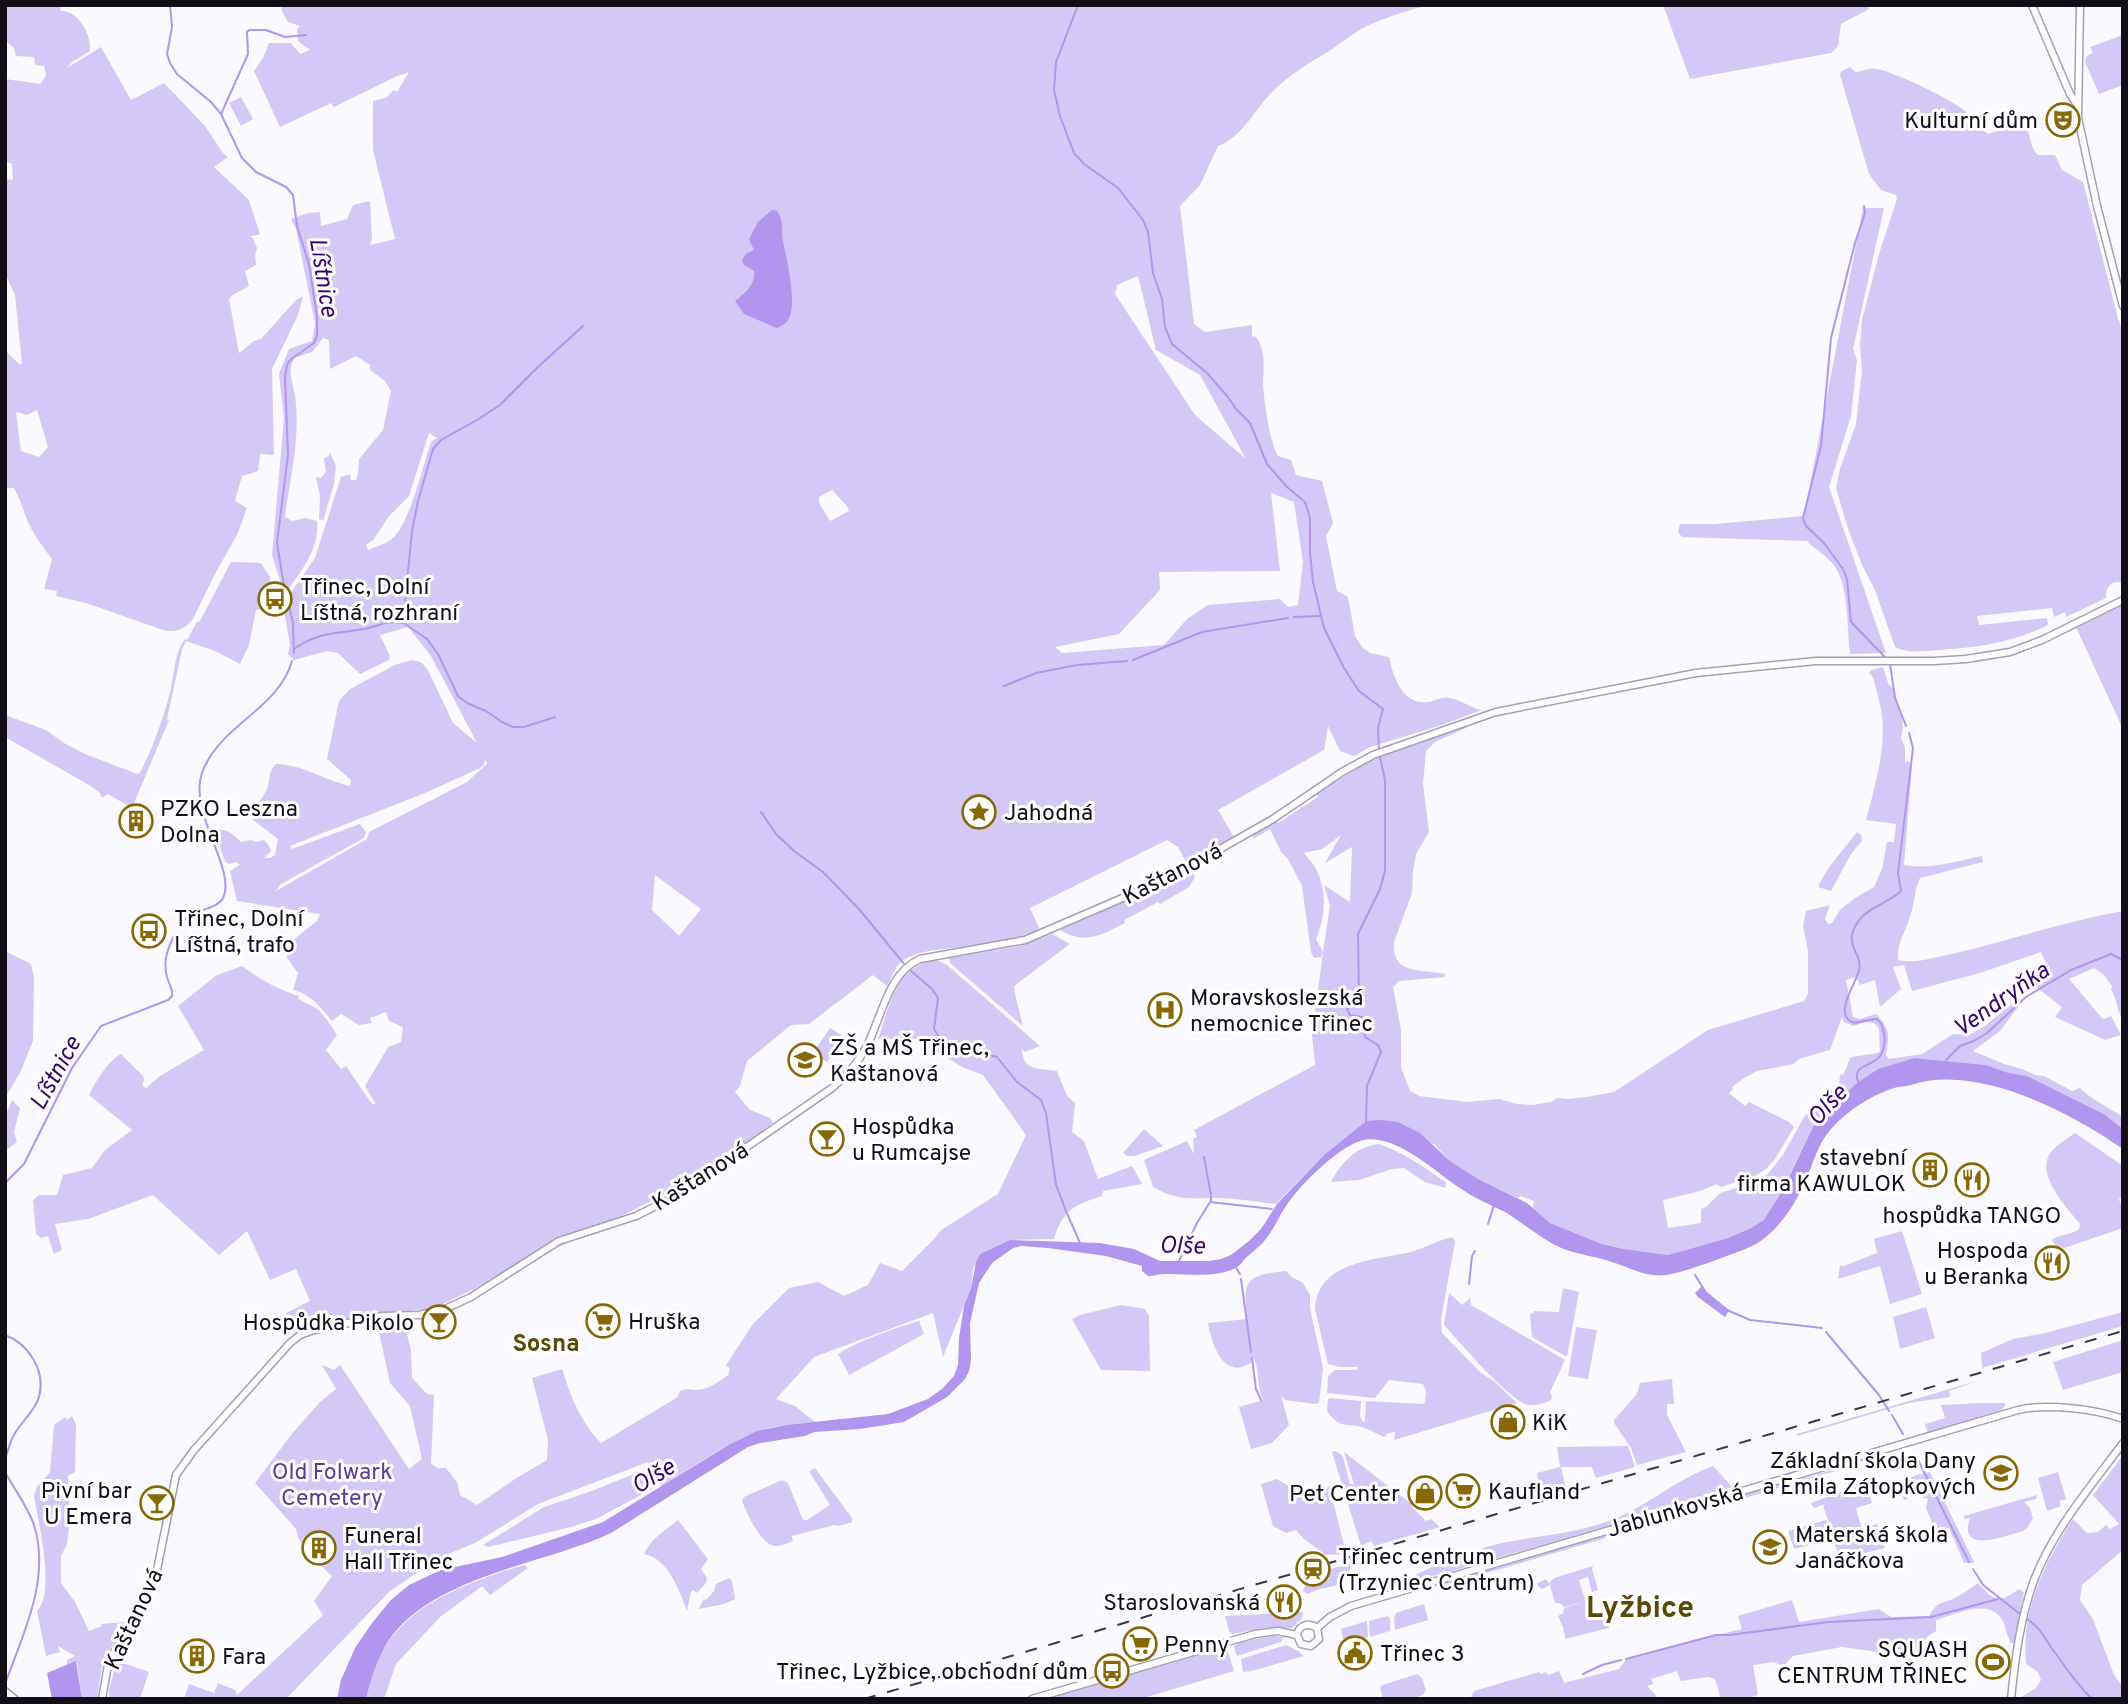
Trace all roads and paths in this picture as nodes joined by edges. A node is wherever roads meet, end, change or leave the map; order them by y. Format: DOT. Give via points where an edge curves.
graph roads {
  1 [pos="2032,5"];
  2 [pos="2080,5"];
  3 [pos="2077,105"];
  4 [pos="2123,306"];
  5 [pos="2123,600"];
  6 [pos="2121,1417"];
  7 [pos="2123,1424"];
  8 [pos="2123,1443"];
  9 [pos="1317,1628"];
  10 [pos="1297,1635"];
  11 [pos="7,1692"];
  12 [pos="15,1699"];
  13 [pos="102,1699"];
  14 [pos="1032,1699"];
  15 [pos="2011,1699"];
  1 -- 3 [label="street"];
  2 -- 3 [label="street"];
  3 -- 4 [label="street" via="2094,195"];
  5 -- 13 [label="street, Kaštanová" via="2010,652 1966,659 1816,661 1696,673 1496,712 1373,755 1169,878 1025,940 907,964 867,1046 846,1076 676,1196 636,1216 559,1241 444,1309 346,1323 295,1339 179,1469 156,1575 108,1665"];
  6 -- 7 [label="street"];
  6 -- 9 [label="street, Jablunkovská" via="2056,1407 2018,1410 1351,1606"];
  8 -- 15 [label="street" via="2055,1539 2036,1575 2017,1646"];
  9 -- 10 [label="street, Jablunkovská" via="1304,1625"];
  9 -- 10 [label="street, Jablunkovská" via="1319,1639 1311,1646 1301,1644"];
  10 -- 14 [label="street, Jablunkovská" via="1278,1631 1255,1634"];
  11 -- 12 [label="street"];
}
